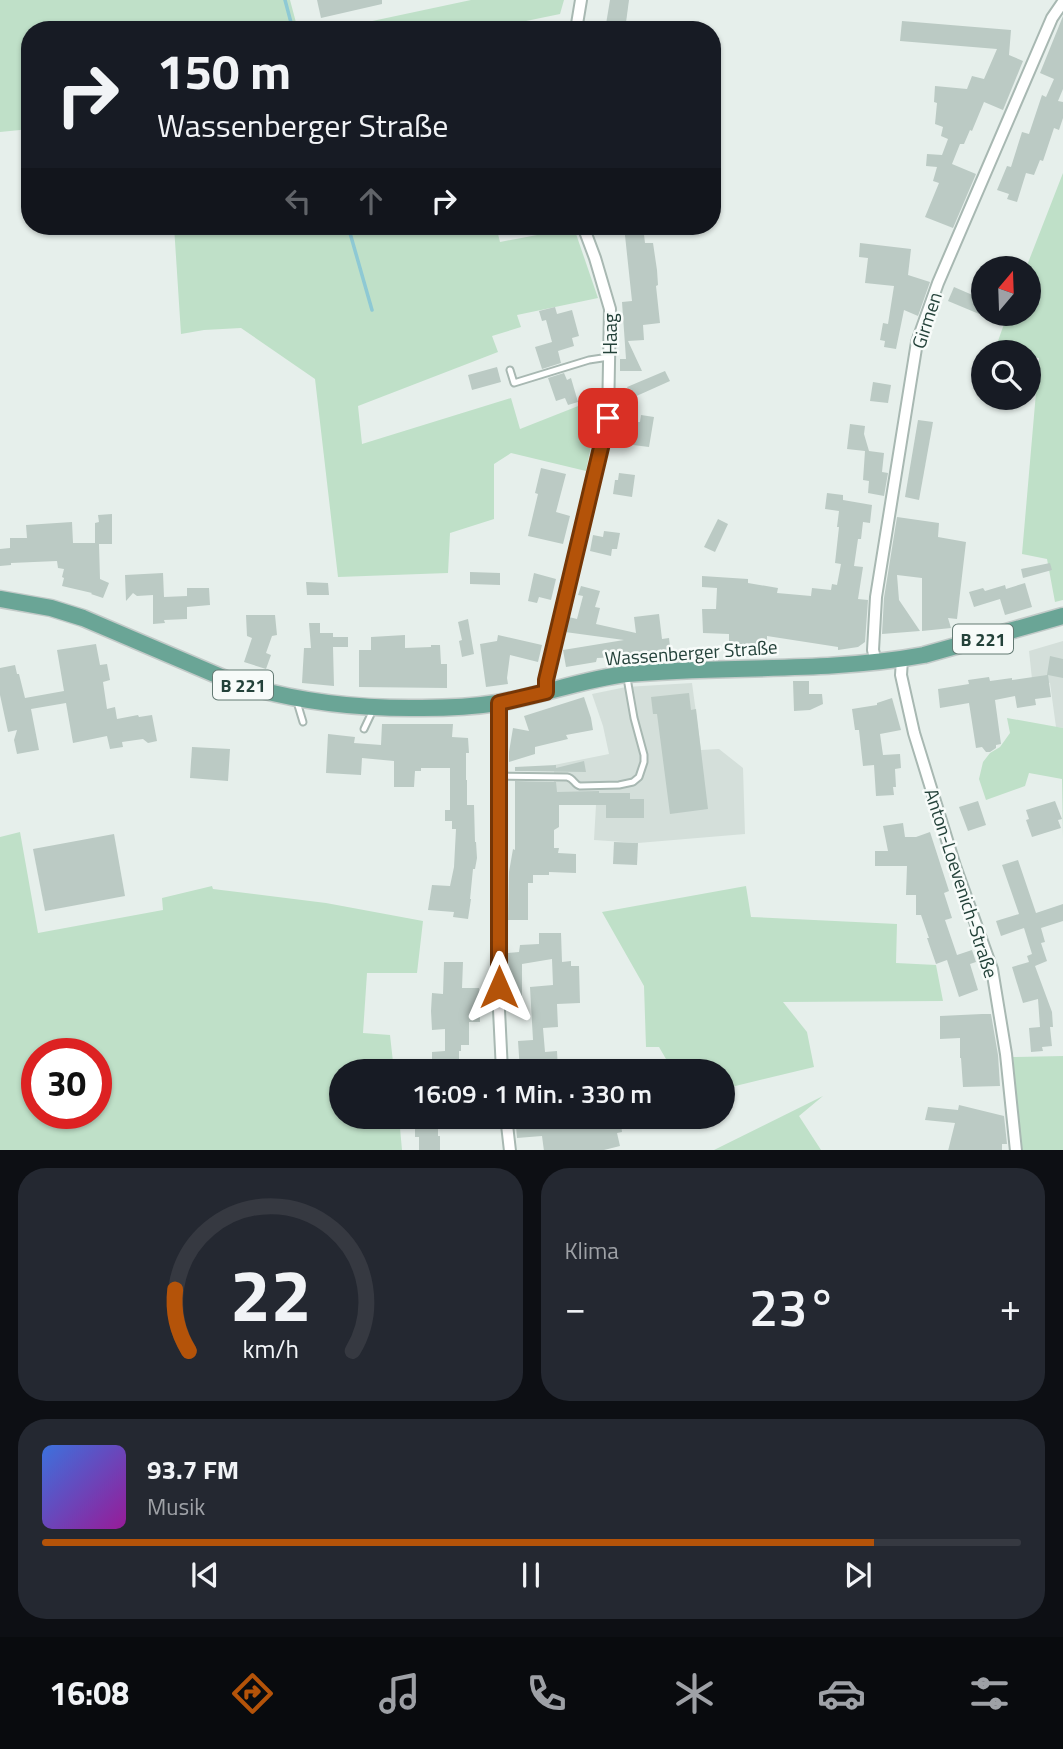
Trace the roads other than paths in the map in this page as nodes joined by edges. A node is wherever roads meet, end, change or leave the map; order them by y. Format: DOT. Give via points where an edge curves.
graph roads {
  1 [pos="581,0"];
  2 [pos="1063,2"];
  3 [pos="578,21"];
  4 [pos="586,235"];
  5 [pos="609,356"];
  6 [pos="510,370"];
  7 [pos="0,599"];
  8 [pos="1063,616"];
  9 [pos="902,659"];
  10 [pos="876,662"];
  11 [pos="626,674"];
  12 [pos="546,692"];
  13 [pos="295,699"];
  14 [pos="499,703"];
  15 [pos="374,707"];
  16 [pos="303,722"];
  17 [pos="364,729"];
  18 [pos="499,776"];
  19 [pos="501,1059"];
  20 [pos="508,1129"];
  21 [pos="510,1150"];
  22 [pos="1016,1150"];
  1 -- 3 [label="street"];
  2 -- 10 [label="street, Girmen" via="998,143 917,342 876,597"];
  4 -- 5 [label="street, Haag" via="610,309"];
  5 -- 6 [label="lane" via="514,383"];
  5 -- 12 [label="street, Haag" via="608,418"];
  7 -- 13 [label="main road, Wassenberger Straße / B 221" via="83,618 233,682"];
  8 -- 9 [label="main road, Wassenberger Straße / B 221"];
  9 -- 10 [label="main road, Wassenberger Straße / B 221"];
  9 -- 22 [label="street, Anton-Loevenich-Straße" via="901,676 914,733 992,969"];
  10 -- 11 [label="main road, Wassenberger Straße / B 221" via="740,675"];
  11 -- 12 [label="main road, Wassenberger Straße / B 221"];
  11 -- 18 [label="lane" via="644,755 639,777 633,782 580,786 567,777"];
  12 -- 14 [label="main road, Wassenberger Straße / B 221"];
  13 -- 15 [label="main road, Wassenberger Straße / B 221"];
  13 -- 16 [label="lane"];
  14 -- 15 [label="main road, Wassenberger Straße / B 221"];
  14 -- 18 [label="street"];
  15 -- 17 [label="lane"];
  18 -- 19 [label="street"];
  20 -- 21 [label="street"];
}
